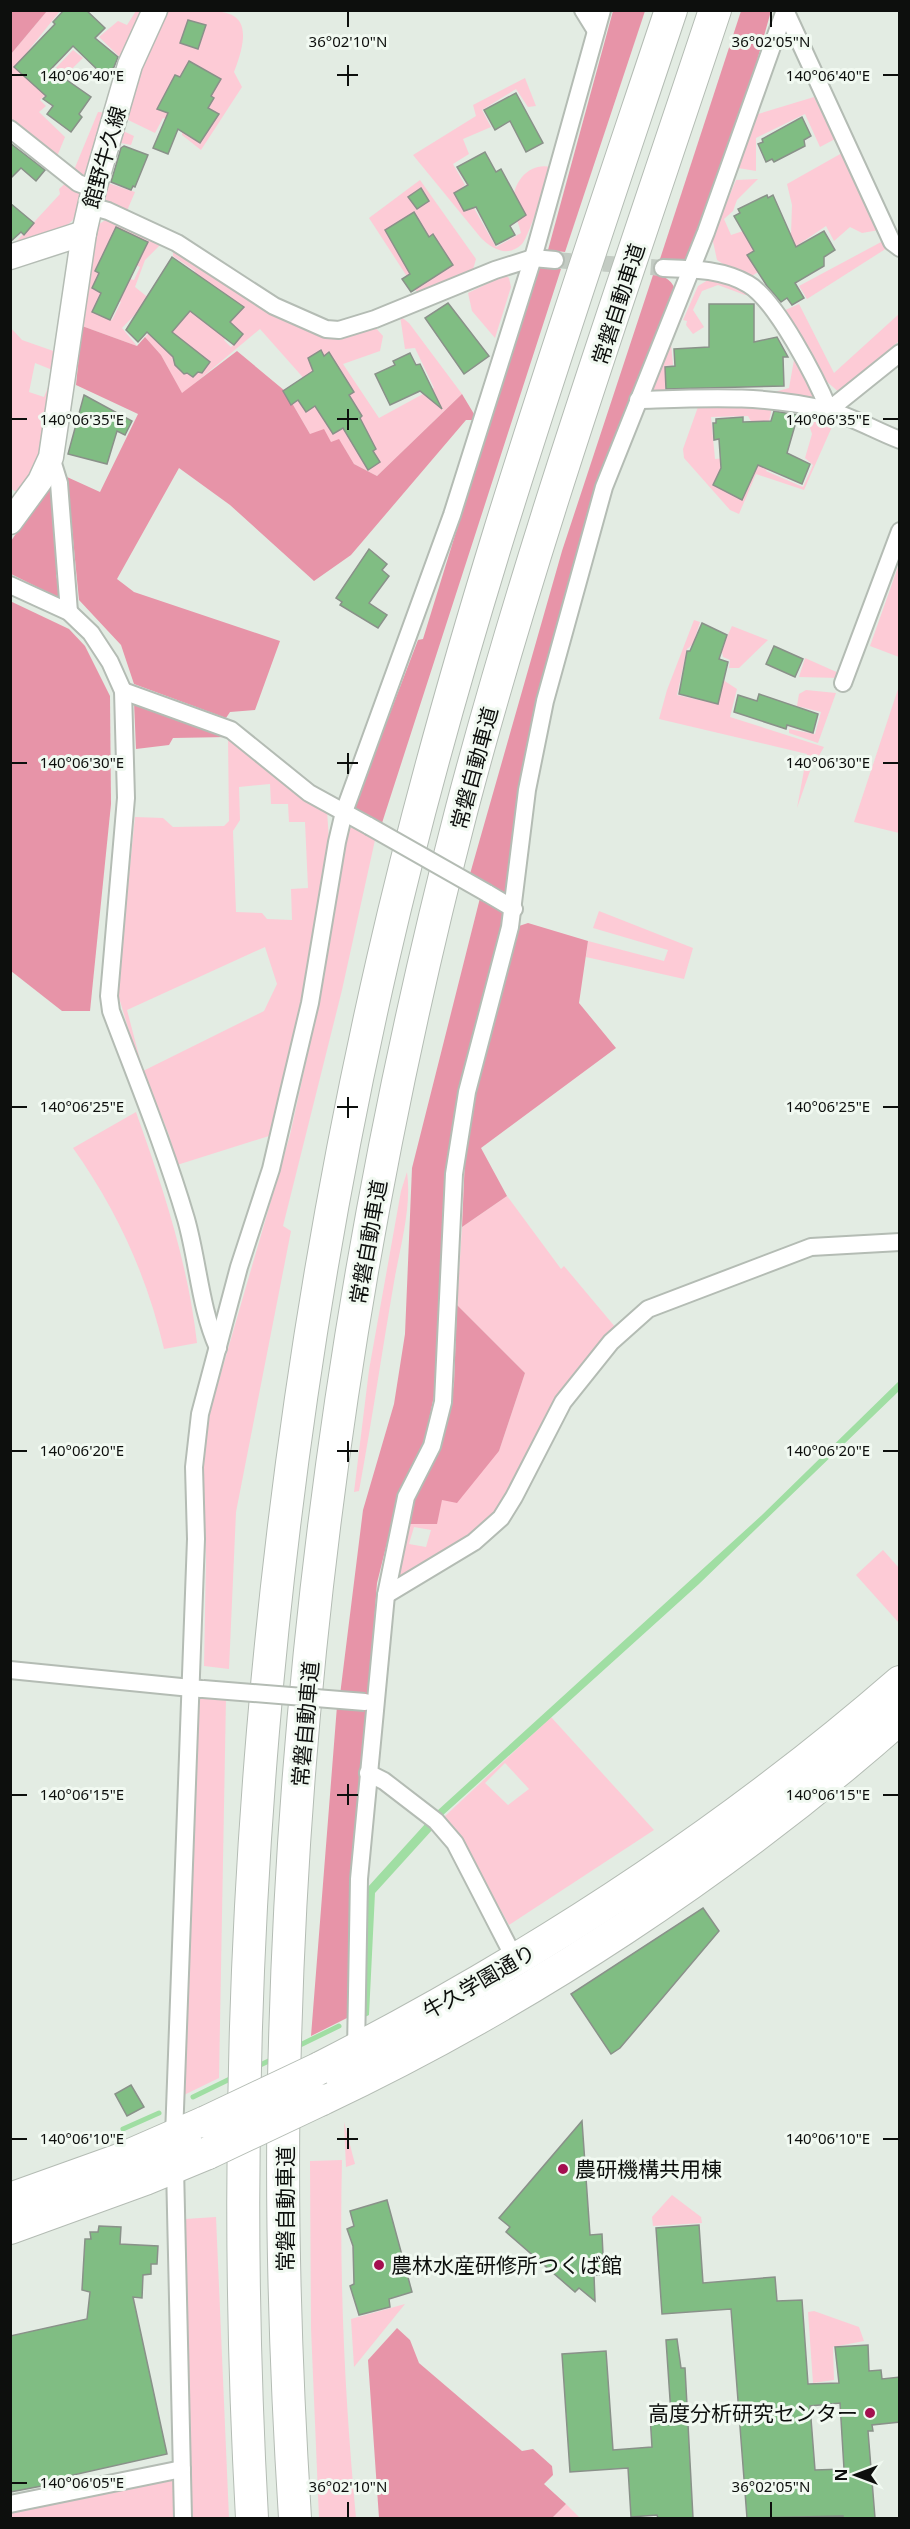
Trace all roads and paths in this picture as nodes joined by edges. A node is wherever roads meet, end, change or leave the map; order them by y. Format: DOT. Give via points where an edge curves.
graph roads {
  1 [pos="154,10"];
  2 [pos="583,10"];
  3 [pos="602,10"];
  4 [pos="672,10"];
  5 [pos="715,10"];
  6 [pos="785,10"];
  7 [pos="596,31"];
  8 [pos="10,129"];
  9 [pos="92,198"];
  10 [pos="84,233"];
  11 [pos="900,248"];
  12 [pos="10,257"];
  13 [pos="532,258"];
  14 [pos="555,260"];
  15 [pos="663,268"];
  16 [pos="692,269"];
  17 [pos="900,353"];
  18 [pos="638,400"];
  19 [pos="829,410"];
  20 [pos="900,440"];
  21 [pos="51,457"];
  22 [pos="10,522"];
  23 [pos="900,531"];
  24 [pos="10,585"];
  25 [pos="69,612"];
  26 [pos="843,683"];
  27 [pos="123,692"];
  28 [pos="344,812"];
  29 [pos="514,909"];
  30 [pos="900,1242"];
  31 [pos="218,1348"];
  32 [pos="386,1594"];
  33 [pos="10,1670"];
  34 [pos="900,1682"];
  35 [pos="197,1688"];
  36 [pos="370,1703"];
  37 [pos="900,1718"];
  38 [pos="368,1773"];
  39 [pos="522,1975"];
  40 [pos="356,2050"];
  41 [pos="174,2136"];
  42 [pos="175,2168"];
  43 [pos="10,2199"];
  44 [pos="10,2228"];
  45 [pos="182,2469"];
  46 [pos="10,2504"];
  47 [pos="183,2518"];
  48 [pos="252,2518"];
  49 [pos="295,2518"];
  1 -- 9 [label="street, 館野牛久線" via="130,65"];
  2 -- 7 [label="street"];
  3 -- 7 [label="street"];
  4 -- 48 [label="highway, 常磐自動車道" via="516,476 426,785 344,1138 314,1314 277,1582 249,1911 243,2272"];
  5 -- 49 [label="highway, 常磐自動車道" via="504,657 462,809 382,1164 343,1389 302,1747 285,2034 285,2275"];
  6 -- 11 [label="street" via="892,242"];
  6 -- 16 [label="street"];
  7 -- 13 [label="street"];
  8 -- 9 [label="street"];
  9 -- 10 [label="street, 館野牛久線"];
  9 -- 13 [label="street" via="108,211 177,243 274,306 326,330 375,319"];
  10 -- 12 [label="street, 館野牛久線"];
  10 -- 21 [label="street"];
  13 -- 14 [label="street"];
  13 -- 28 [label="street" via="452,515"];
  15 -- 16 [label="street"];
  16 -- 18 [label="street"];
  16 -- 19 [label="street" via="729,275 750,285 763,297 810,369"];
  17 -- 19 [label="street"];
  18 -- 19 [label="street" via="729,397"];
  18 -- 29 [label="street" via="604,487 545,701 527,790"];
  19 -- 20 [label="street"];
  21 -- 22 [label="street" via="40,481"];
  21 -- 25 [label="street" via="64,525"];
  23 -- 26 [label="street"];
  24 -- 25 [label="street"];
  25 -- 27 [label="street" via="91,633"];
  27 -- 28 [label="street" via="231,730 309,793"];
  27 -- 31 [label="street" via="126,798 109,996 111,1011 151,1114 186,1221 208,1327"];
  28 -- 29 [label="street, bridge"];
  28 -- 31 [label="street" via="310,1003 271,1169"];
  29 -- 32 [label="street" via="467,1092 454,1174 443,1402 432,1446 406,1497"];
  30 -- 32 [label="street" via="811,1247 648,1309 605,1348 563,1402 501,1518 474,1542"];
  31 -- 35 [label="street" via="200,1414 194,1467"];
  32 -- 36 [label="street"];
  33 -- 35 [label="street"];
  34 -- 39 [label="highway, 牛久学園通り" via="741,1809 631,1886"];
  35 -- 36 [label="street, bridge"];
  35 -- 41 [label="street"];
  36 -- 38 [label="street"];
  37 -- 39 [label="highway, 牛久学園通り" via="717,1863"];
  38 -- 39 [label="street" via="436,1821 455,1843"];
  38 -- 40 [label="street" via="359,1879"];
  39 -- 40 [label="highway, 牛久学園通り"];
  39 -- 42 [label="highway, 牛久学園通り, bridge" via="320,2100"];
  40 -- 41 [label="highway, 牛久学園通り, bridge"];
  41 -- 42 [label="street"];
  41 -- 43 [label="highway, 牛久学園通り"];
  42 -- 44 [label="highway, 牛久学園通り"];
  42 -- 45 [label="street"];
  45 -- 46 [label="street"];
  45 -- 47 [label="street"];
}
